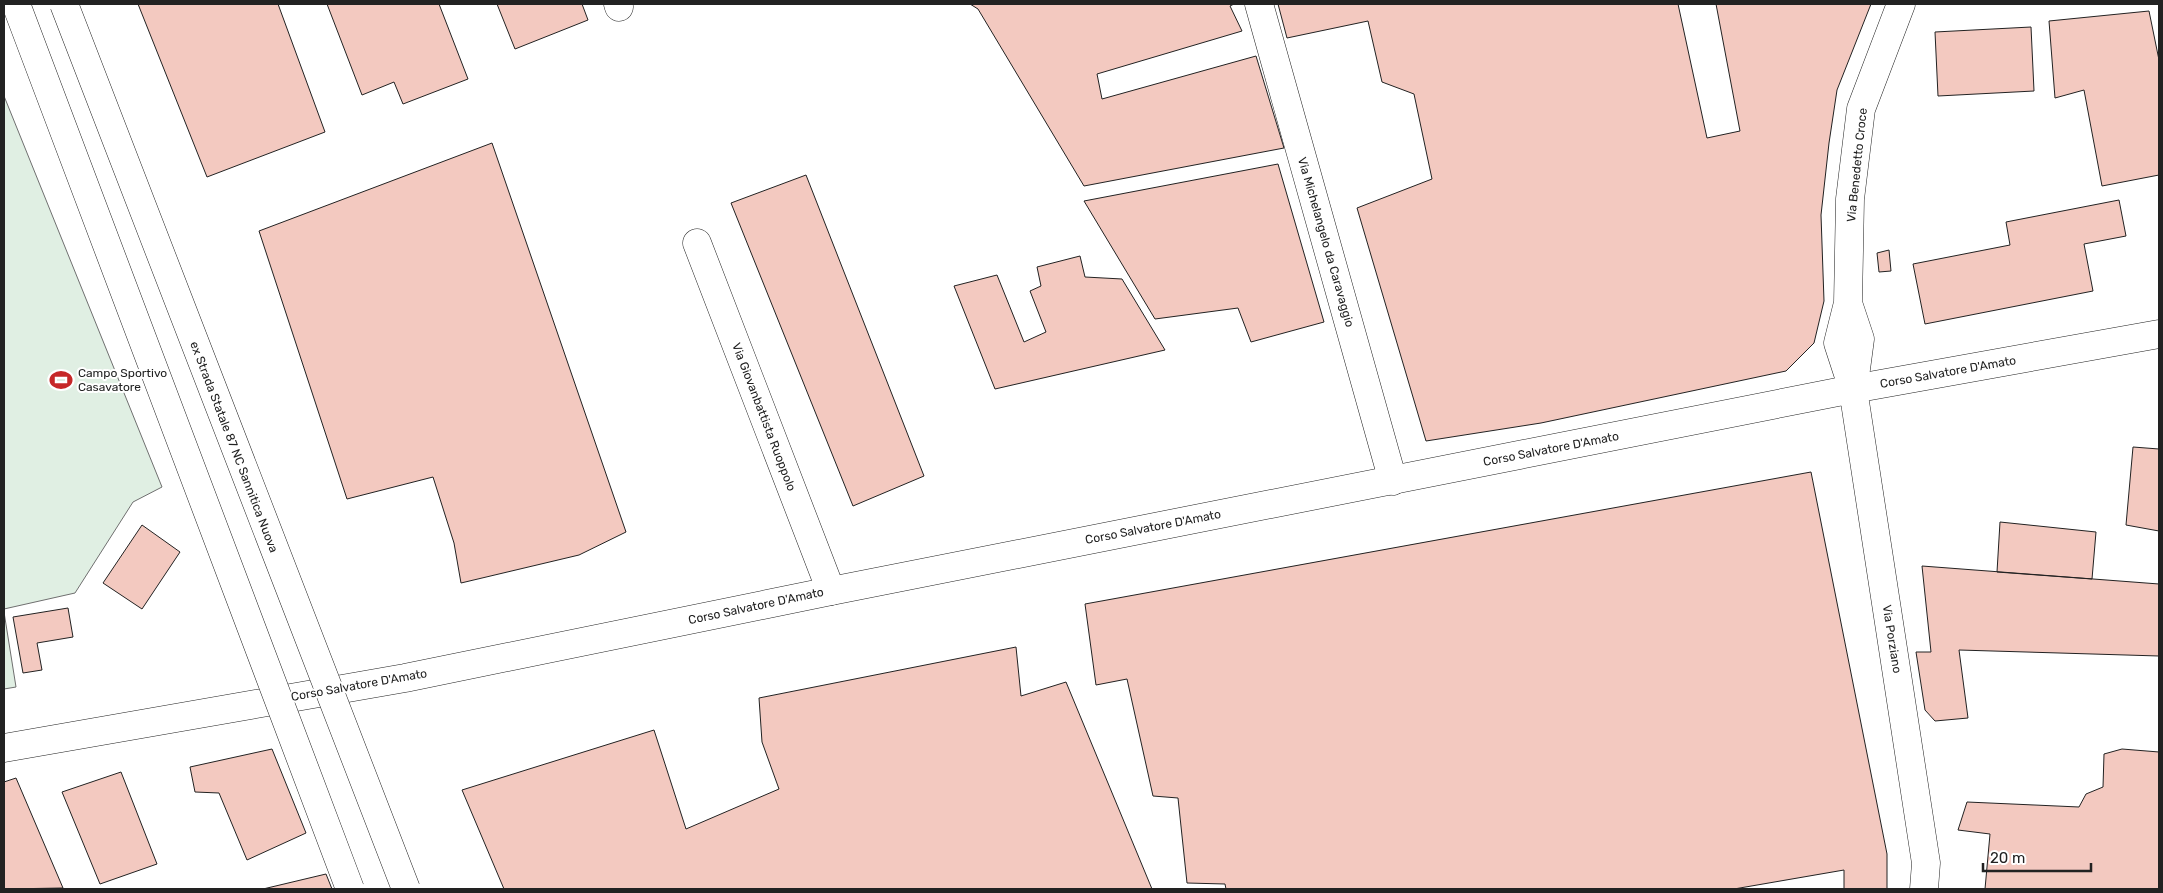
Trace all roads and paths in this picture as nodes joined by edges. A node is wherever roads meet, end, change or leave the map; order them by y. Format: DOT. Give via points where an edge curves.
graph roads {
  1 [pos="16,4"];
  2 [pos="64,4"];
  3 [pos="1259,4"];
  4 [pos="1901,4"];
  5 [pos="697,243"];
  6 [pos="2159,334"];
  7 [pos="1853,389"];
  8 [pos="1393,480"];
  9 [pos="830,591"];
  10 [pos="4,748"];
  11 [pos="350,889"];
  12 [pos="406,889"];
  13 [pos="1924,889"];
  1 -- 11 [label="main road, bridge"];
  2 -- 12 [label="main road, ex Strada Statale 87 NC Sannitica Nuova, bridge"];
  3 -- 8 [label="main road, Via Michelangelo da Caravaggio"];
  4 -- 7 [label="main road, Via Benedetto Croce" via="1861,109 1850,199 1848,303 1860,340"];
  5 -- 9 [label="main road, Via Giovanbattista Ruoppolo"];
  6 -- 7 [label="main road, Corso Salvatore D'Amato"];
  7 -- 8 [label="main road, Corso Salvatore D'Amato"];
  7 -- 13 [label="main road, Via Porziano" via="1926,863"];
  8 -- 9 [label="main road, Corso Salvatore D'Amato"];
  9 -- 10 [label="main road, Corso Salvatore D'Amato" via="405,678"];
}
